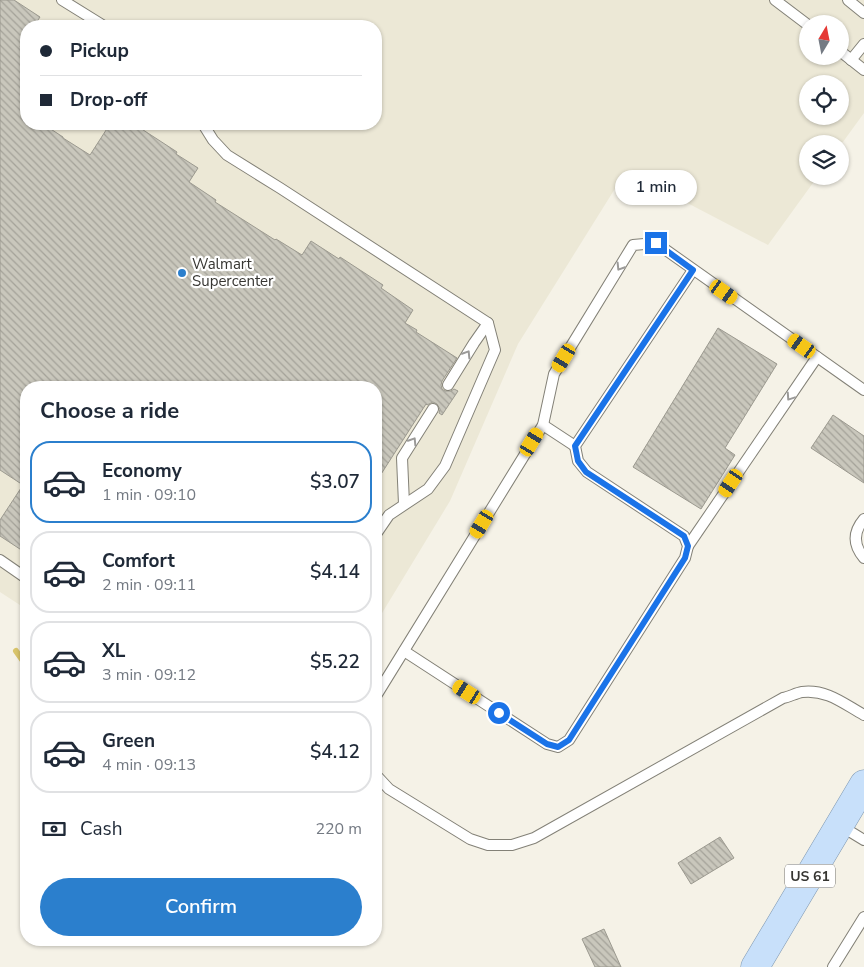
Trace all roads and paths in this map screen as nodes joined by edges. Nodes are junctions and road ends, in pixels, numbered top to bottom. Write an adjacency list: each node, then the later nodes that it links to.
1 (62, 0): 6 (lane)
2 (775, 0): 5 (lane)
3 (848, 0): 4 (lane)
4 (864, 13)
5 (799, 18)
6 (94, 20)
7 (864, 44): 8 (lane)
8 (851, 60): 9 (lane)
9 (864, 70)
10 (207, 130): 12 (lane)
11 (693, 270): 13 (lane); 17 (lane, one-way to 17); 18 (lane)
12 (488, 323): 14 (lane, one-way to 12); 19 (lane)
13 (817, 357): 15 (lane); 22 (lane, one-way to 22)
14 (448, 385)
15 (864, 390)
16 (433, 409): 19 (lane, one-way to 16)
17 (542, 425): 18 (lane); 26 (lane)
18 (575, 446): 22 (lane)
19 (404, 504): 21 (lane)
20 (864, 519): 23 (lane)
21 (382, 525)
22 (688, 546): 26 (lane)
23 (864, 558)
24 (0, 560): 25 (lane)
25 (20, 574)
26 (404, 651): 27 (lane)
27 (382, 686)
28 (864, 715): 29 (lane)
29 (382, 781)
30 (864, 784): 31 (main road, US 61)
31 (840, 826): 32 (lane); 34 (main road, US 61)
32 (864, 840)
33 (864, 917): 35 (lane)
34 (755, 967)
35 (833, 967)

